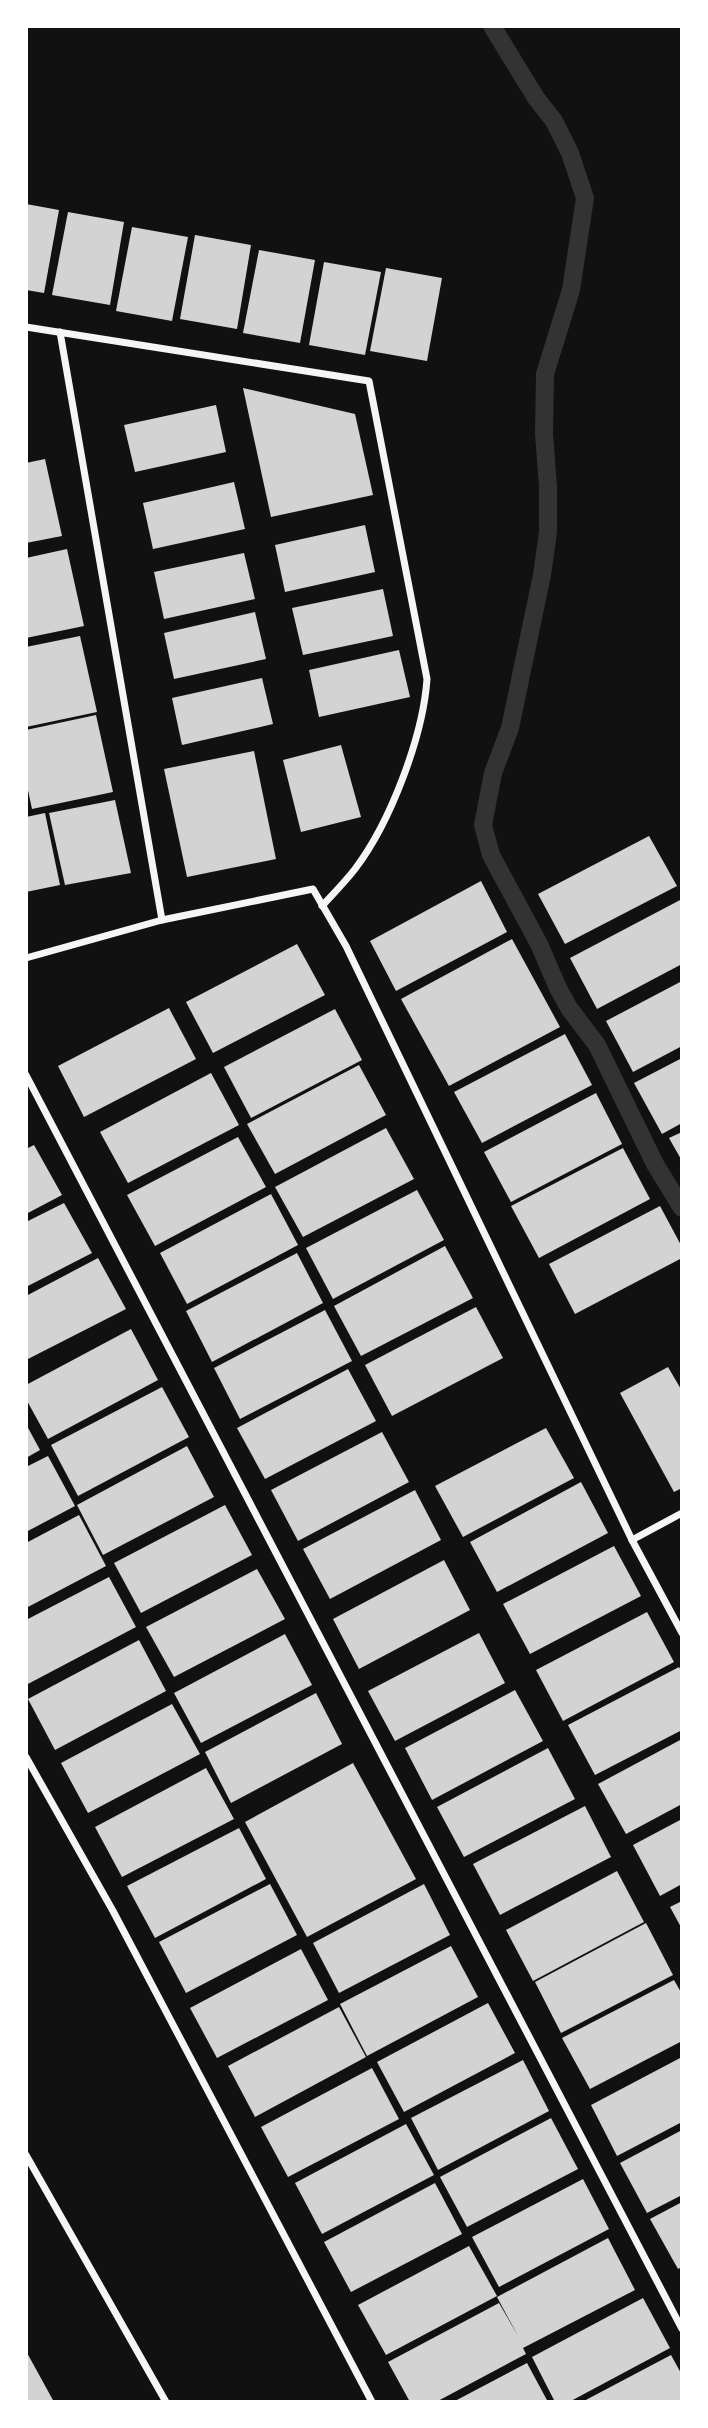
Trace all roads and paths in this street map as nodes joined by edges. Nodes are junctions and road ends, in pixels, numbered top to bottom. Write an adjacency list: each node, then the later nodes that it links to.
1 (26, 327): 2 (street)
2 (60, 332): 3 (street); 4 (street)
3 (323, 906): 4 (street); 8 (street)
4 (162, 920): 5 (street)
5 (26, 958)
6 (26, 1075): 12 (street)
7 (682, 1513): 8 (street)
8 (632, 1540): 9 (street)
9 (682, 1633)
10 (26, 1757): 14 (street)
11 (26, 2155): 13 (street)
12 (682, 2329)
13 (166, 2402)
14 (372, 2402)

